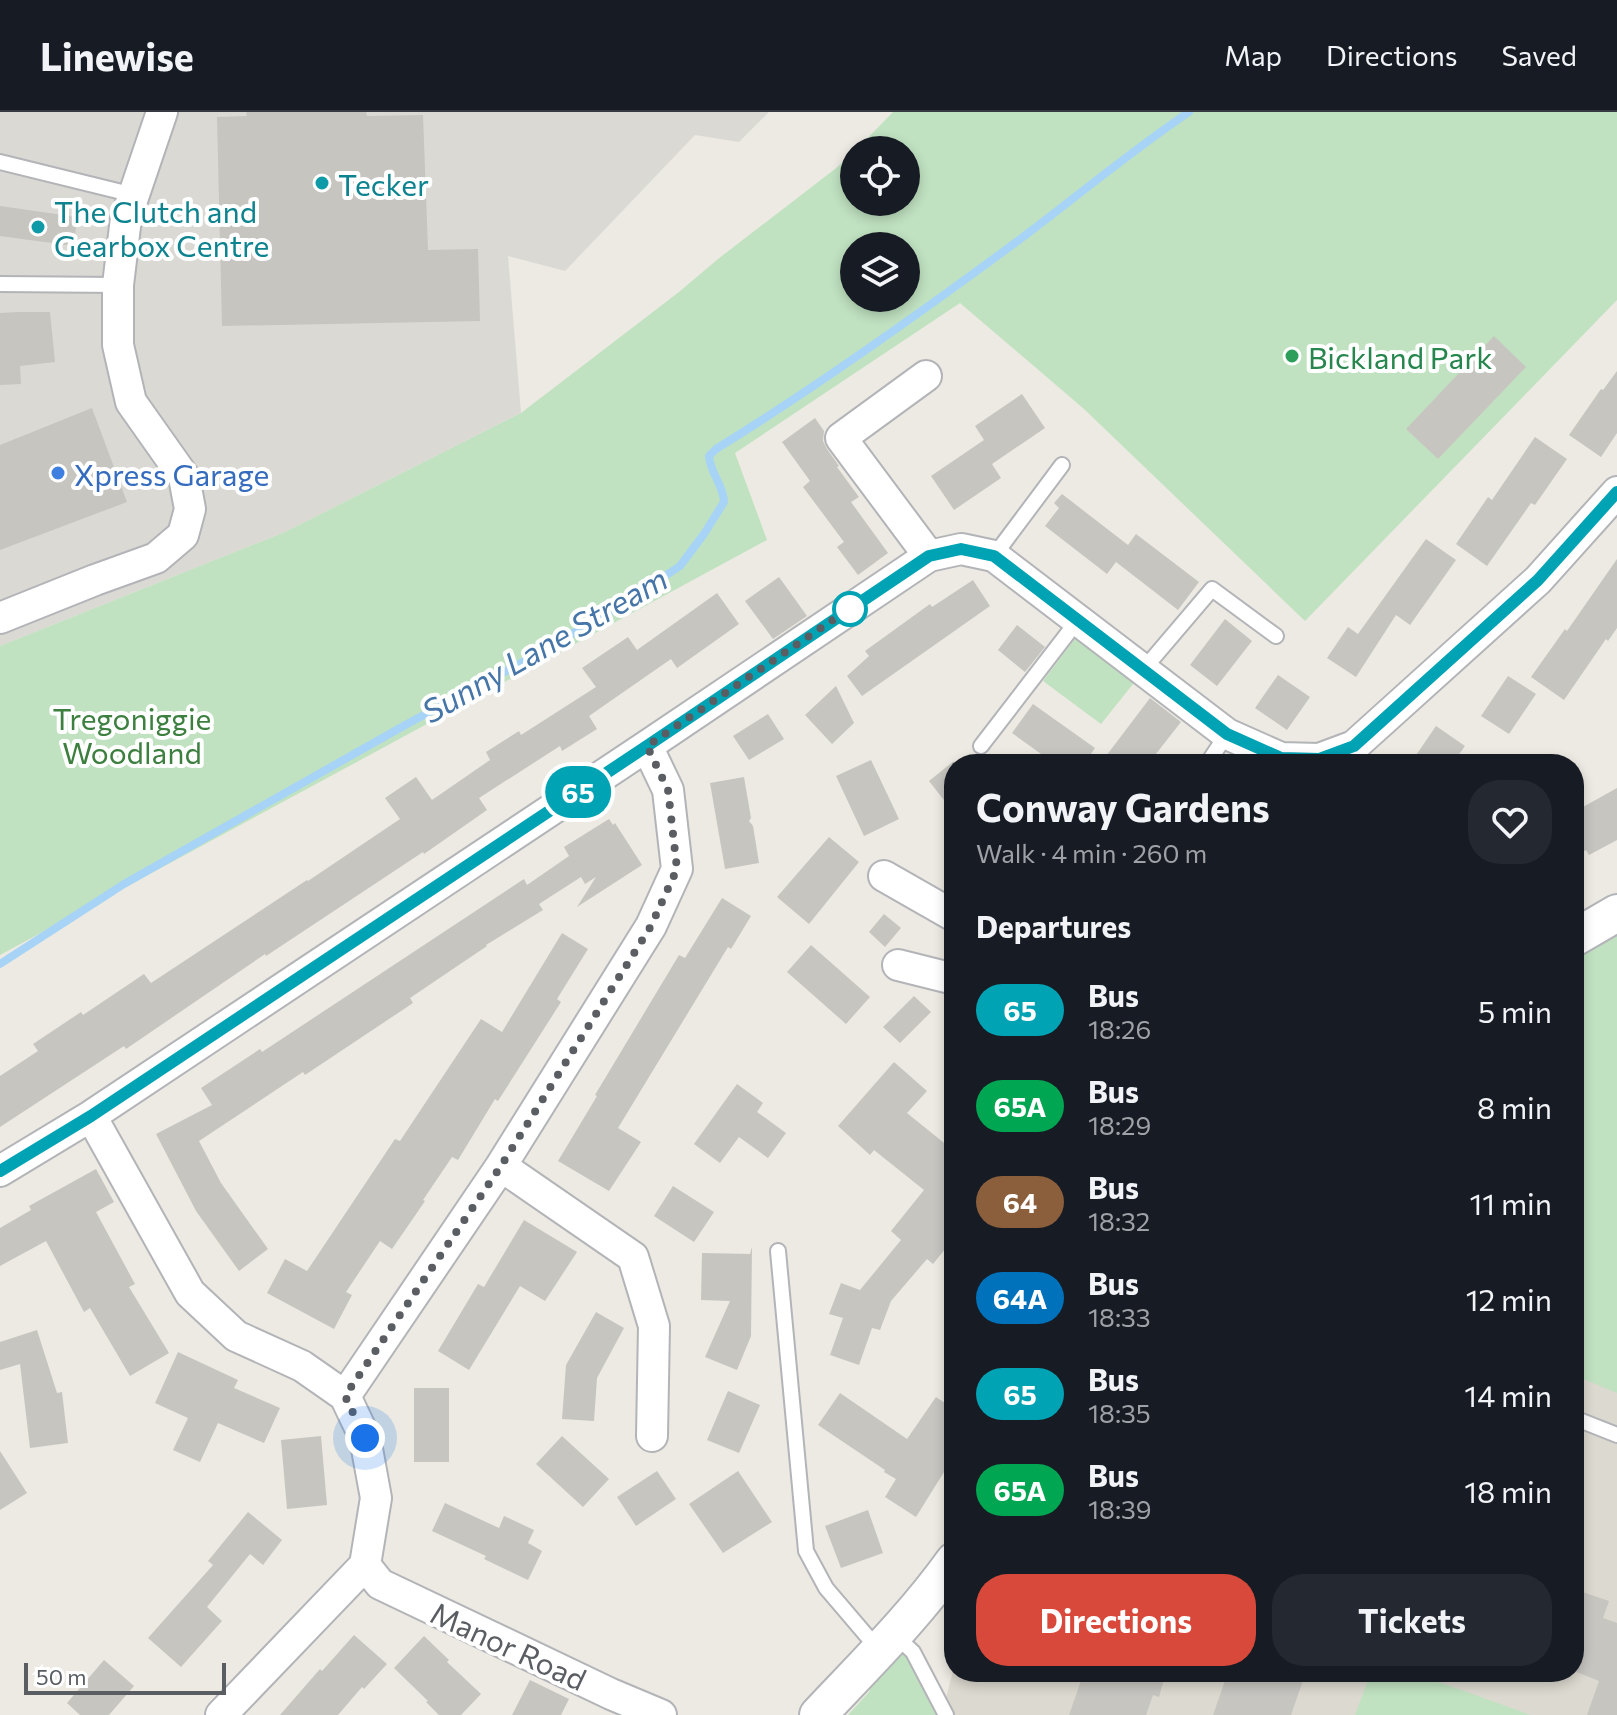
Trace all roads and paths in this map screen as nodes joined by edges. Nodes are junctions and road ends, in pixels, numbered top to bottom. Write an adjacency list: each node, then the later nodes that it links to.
1 (162, 112): 3 (street)
2 (0, 162): 3 (lane)
3 (134, 195): 5 (street)
4 (0, 284): 5 (lane)
5 (118, 285): 11 (street)
6 (926, 376): 9 (street)
7 (1062, 465): 10 (lane)
8 (1617, 492): 20 (street)
9 (929, 556): 10 (street); 16 (street)
10 (994, 556): 12 (street)
11 (0, 618)
12 (1078, 620): 14 (street); 17 (lane)
13 (1276, 636): 14 (lane)
14 (1143, 670): 15 (street)
15 (1227, 734): 18 (lane); 19 (street)
16 (647, 746): 27 (street); 28 (street)
17 (981, 746)
18 (1214, 754)
19 (1272, 754)
20 (1332, 754)
21 (884, 876): 22 (street)
22 (944, 910)
23 (1617, 913): 24 (street)
24 (1584, 932)
25 (898, 965): 26 (street)
26 (944, 976)
27 (91, 1116): 29 (street); 31 (street)
28 (501, 1166): 31 (street); 34 (street)
29 (0, 1171)
30 (778, 1251): 37 (lane)
31 (345, 1396): 35 (street)
32 (1584, 1422): 33 (lane)
33 (1617, 1435)
34 (652, 1436)
35 (365, 1565): 38 (street, Manor Road); 39 (street)
36 (944, 1575): 37 (street)
37 (886, 1642): 41 (street); 42 (lane)
38 (606, 1704): 40 (street, Manor Road)
39 (221, 1715)
40 (661, 1715)
41 (818, 1715)
42 (946, 1715)

